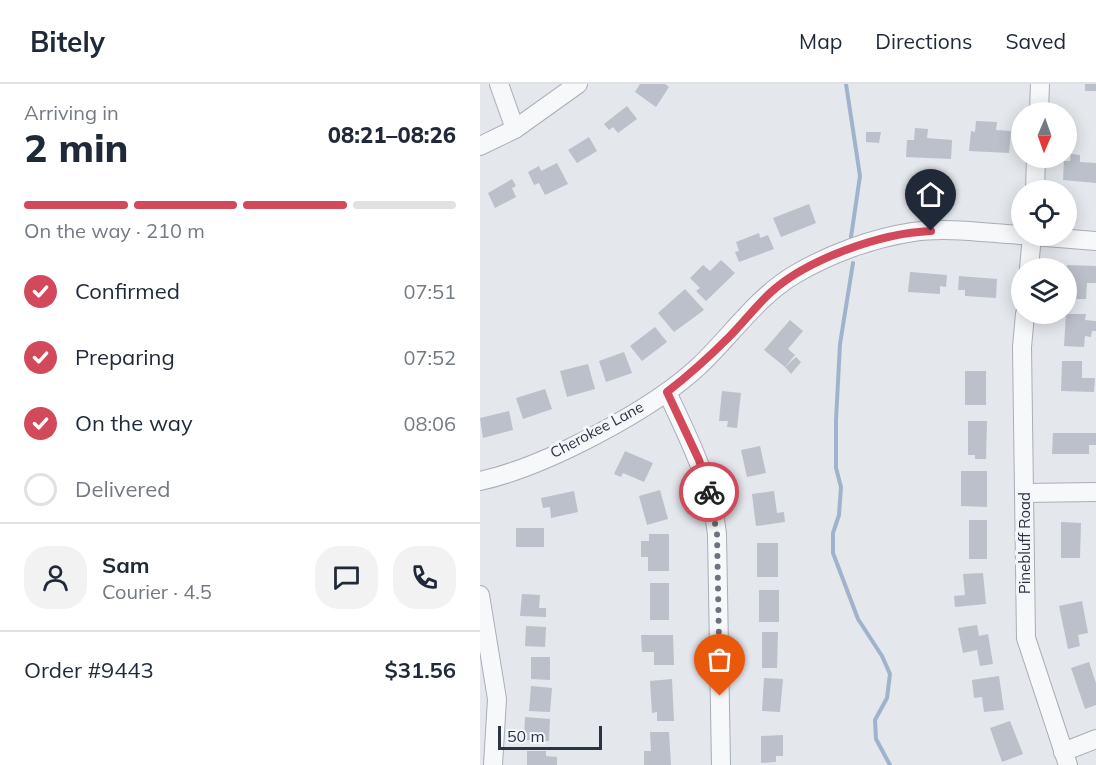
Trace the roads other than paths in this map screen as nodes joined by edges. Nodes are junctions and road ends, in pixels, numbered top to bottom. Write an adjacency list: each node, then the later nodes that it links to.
1 (499, 84): 5 (street)
2 (578, 84): 5 (street)
3 (1040, 84): 4 (street)
4 (1039, 102)
5 (515, 129): 6 (street)
6 (480, 146)
7 (1011, 234): 11 (street, Cherokee Lane)
8 (1077, 240): 9 (street)
9 (1096, 241)
10 (1024, 324): 14 (street, Pinebluff Road)
11 (667, 392): 12 (street, Cherokee Lane); 20 (street)
12 (480, 481)
13 (1096, 492): 14 (street)
14 (1025, 493): 18 (street, Pinebluff Road)
15 (480, 595): 16 (street)
16 (488, 699): 19 (street)
17 (1096, 739): 18 (street)
18 (1066, 759)
19 (493, 765)
20 (721, 765)

